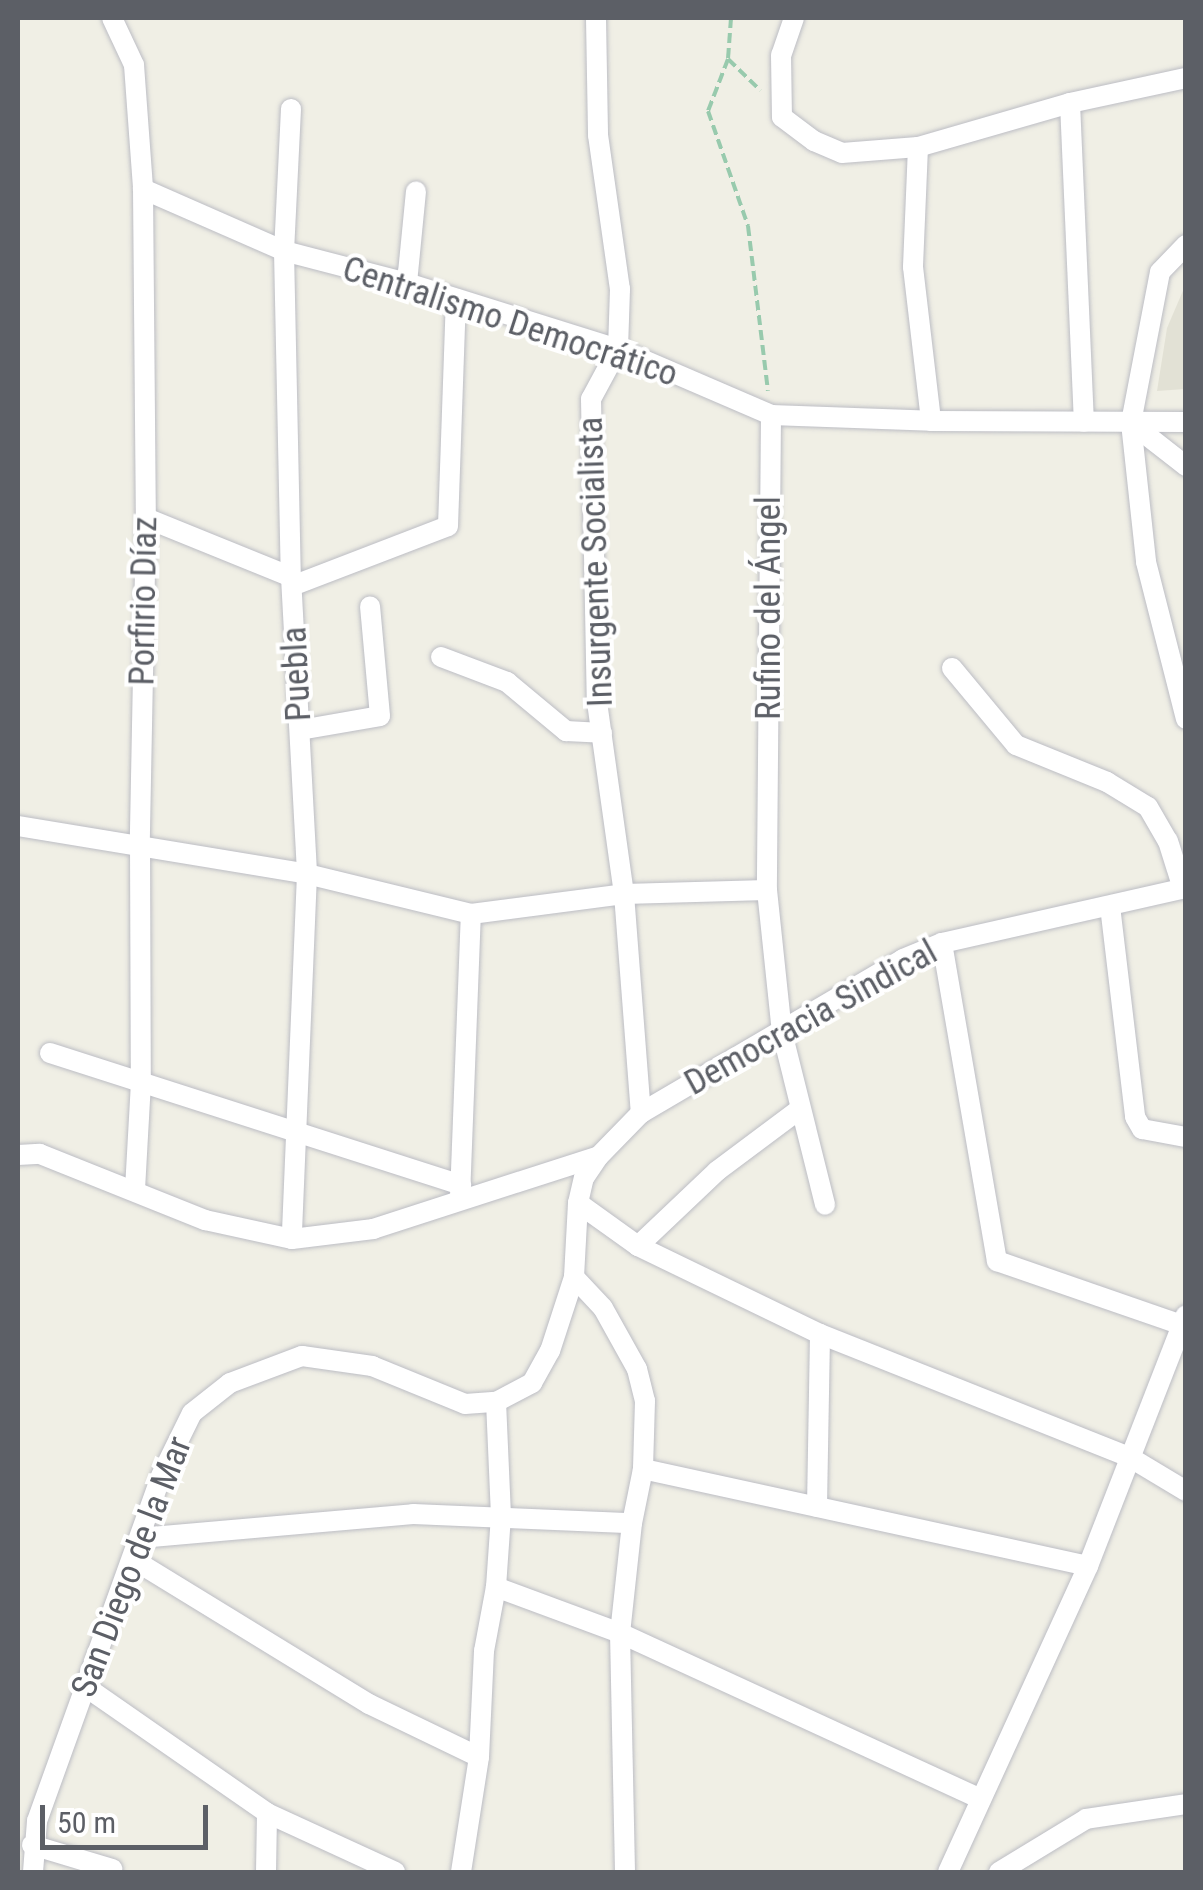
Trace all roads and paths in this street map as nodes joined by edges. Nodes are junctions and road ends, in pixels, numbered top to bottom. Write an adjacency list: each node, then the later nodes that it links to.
1 (112, 18): 11 (street, Porfirio Díaz)
2 (596, 18): 17 (street, Insurgente Socialista)
3 (731, 18): 5 (path)
4 (794, 18): 9 (street)
5 (728, 58): 9 (path); 18 (path)
6 (1186, 78): 7 (street)
7 (1070, 104): 10 (street); 20 (street)
8 (291, 109): 14 (street, Puebla)
9 (782, 117): 10 (street)
10 (918, 147): 19 (street)
11 (143, 189): 14 (street, Centralismo Democrático); 24 (street, Porfirio Díaz)
12 (416, 191): 15 (street)
13 (1186, 245): 22 (street)
14 (284, 251): 15 (street, Centralismo Democrático); 25 (street, Puebla)
15 (407, 284): 16 (street, Centralismo Democrático)
16 (456, 299): 17 (street, Centralismo Democrático); 25 (street)
17 (618, 349): 18 (street, Centralismo Democrático); 31 (street, Insurgente Socialista)
18 (771, 414): 19 (street, Centralismo Democrático); 36 (street, Rufino del Ángel)
19 (931, 422): 20 (street, Centralismo Democrático)
20 (1084, 422): 22 (street, Centralismo Democrático)
21 (1186, 422): 22 (street, Centralismo Democrático)
22 (1131, 423): 23 (street); 29 (street)
23 (1186, 466)
24 (146, 518): 25 (street); 33 (street, Porfirio Díaz)
25 (291, 581): 30 (street, Puebla)
26 (370, 606): 30 (street)
27 (441, 657): 31 (street)
28 (952, 668): 35 (street)
29 (1186, 719)
30 (300, 730): 34 (street, Puebla)
31 (602, 733): 37 (street, Insurgente Socialista)
32 (18, 826): 33 (street)
33 (140, 844): 34 (street); 43 (street, Porfirio Díaz)
34 (308, 874): 39 (street); 46 (street, Puebla)
35 (1184, 888): 38 (street, Democracia Sindical)
36 (768, 890): 37 (street); 41 (street, Rufino del Ángel)
37 (624, 894): 39 (street); 45 (street, Insurgente Socialista)
38 (1110, 906): 40 (street, Democracia Sindical); 47 (street)
39 (471, 914): 53 (street)
40 (942, 943): 41 (street, Democracia Sindical); 59 (street)
41 (782, 1032): 44 (street, Rufino del Ángel); 45 (street, Democracia Sindical)
42 (50, 1053): 43 (street)
43 (142, 1082): 46 (street); 52 (street, Porfirio Díaz)
44 (800, 1109): 55 (street, Rufino del Ángel); 57 (street)
45 (641, 1113): 51 (street, Democracia Sindical)
46 (298, 1133): 53 (street); 56 (street, Puebla)
47 (1186, 1137)
48 (18, 1140): 49 (street)
49 (40, 1154): 50 (street); 52 (street, Democracia Sindical)
50 (18, 1155)
51 (599, 1156): 53 (street, Democracia Sindical); 54 (street)
52 (135, 1190): 56 (street, Democracia Sindical)
53 (460, 1192): 56 (street, Democracia Sindical)
54 (578, 1203): 57 (street); 58 (street)
55 (825, 1205)
56 (292, 1238)
57 (638, 1246): 60 (street)
58 (574, 1277): 61 (street); 63 (street)
59 (1184, 1320): 62 (street)
60 (820, 1334): 62 (street); 65 (street)
61 (496, 1402): 66 (street); 68 (street, San Diego de la Mar)
62 (1132, 1458): 64 (street); 70 (street)
63 (644, 1469): 65 (street); 67 (street)
64 (1186, 1491)
65 (817, 1507): 70 (street)
66 (501, 1516): 67 (street); 68 (street); 71 (street)
67 (632, 1524): 72 (street)
68 (140, 1538): 69 (street, San Diego de la Mar)
69 (134, 1560): 73 (street, San Diego de la Mar); 74 (street)
70 (1088, 1566): 75 (street)
71 (496, 1587): 72 (street); 74 (street)
72 (620, 1632): 75 (street); 84 (street)
73 (86, 1687): 77 (street); 78 (street, San Diego de la Mar)
74 (479, 1757): 83 (street)
75 (981, 1799): 85 (street)
76 (1186, 1804): 86 (street)
77 (267, 1813): 81 (street); 82 (street)
78 (32, 1845): 79 (street); 80 (street, San Diego de la Mar)
79 (112, 1869)
80 (34, 1872)
81 (266, 1872)
82 (395, 1872)
83 (461, 1872)
84 (624, 1872)
85 (948, 1872)
86 (999, 1872)

